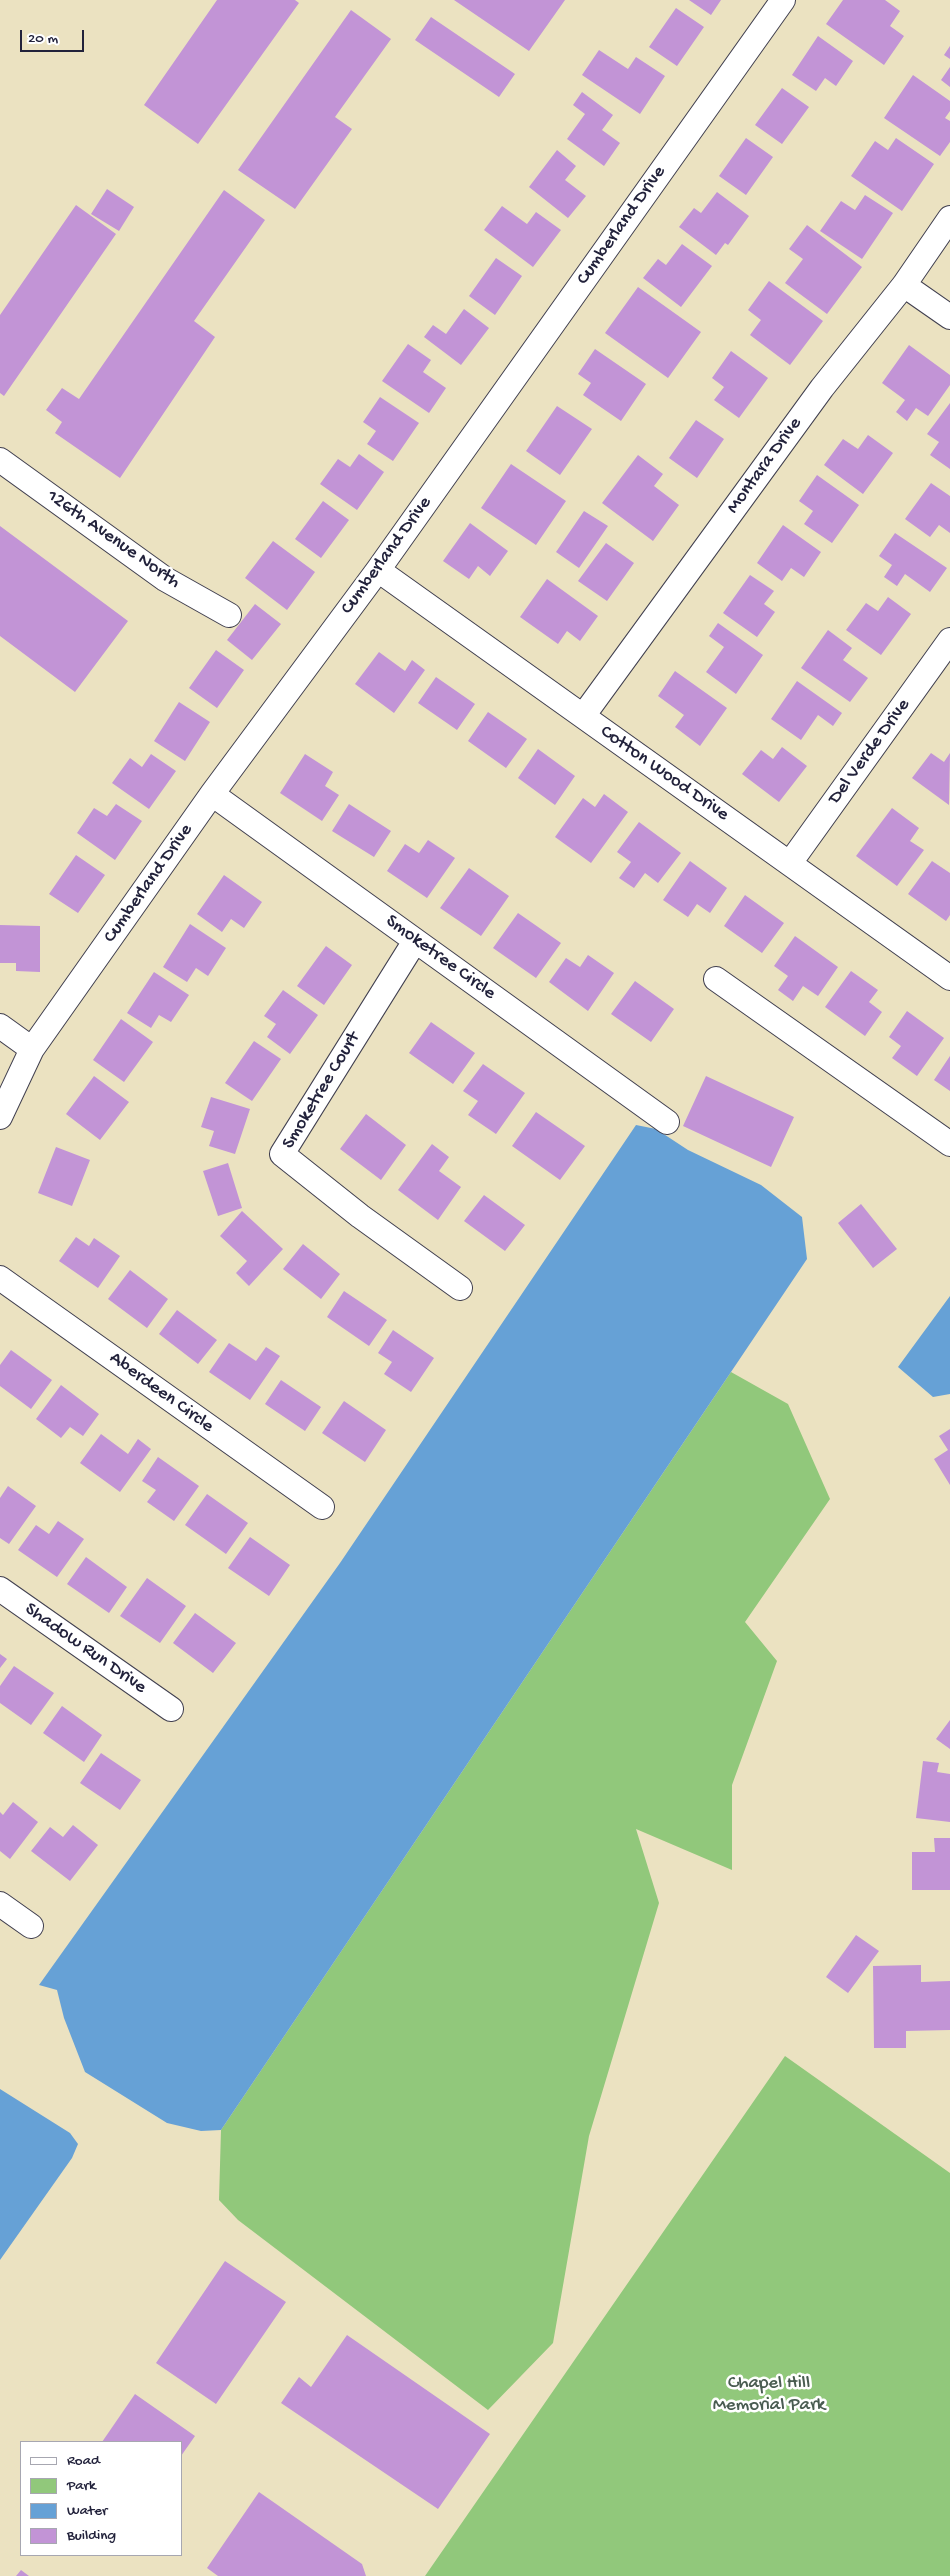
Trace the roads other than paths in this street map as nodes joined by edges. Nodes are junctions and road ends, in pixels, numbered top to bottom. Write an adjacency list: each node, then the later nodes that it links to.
1 (783, 0): 6 (street, Cumberland Drive)
2 (950, 218): 3 (street, Montara Drive)
3 (904, 285): 4 (street); 9 (street, Montara Drive)
4 (950, 317)
5 (0, 460): 7 (street, 126th Avenue North)
6 (378, 570): 9 (street, Cotton Wood Drive); 10 (street, Cumberland Drive)
7 (229, 615)
8 (946, 652): 11 (street, Del Verde Drive)
9 (583, 716): 11 (street, Cotton Wood Drive)
10 (212, 794): 12 (street, Smoketree Circle); 16 (street, Cumberland Drive)
11 (790, 863): 13 (street, Cotton Wood Drive)
12 (415, 941): 18 (street, Smoketree Circle); 21 (street, Smoketree Court)
13 (950, 978)
14 (716, 979): 19 (street)
15 (0, 1026): 16 (street)
16 (32, 1049): 17 (street, Cumberland Drive)
17 (0, 1117)
18 (667, 1122)
19 (950, 1144)
20 (0, 1278): 22 (street, Aberdeen Circle)
21 (460, 1288)
22 (322, 1507)
23 (0, 1589): 24 (street, Shadow Run Drive)
24 (171, 1709)
25 (0, 1904): 26 (street)
26 (31, 1926)

